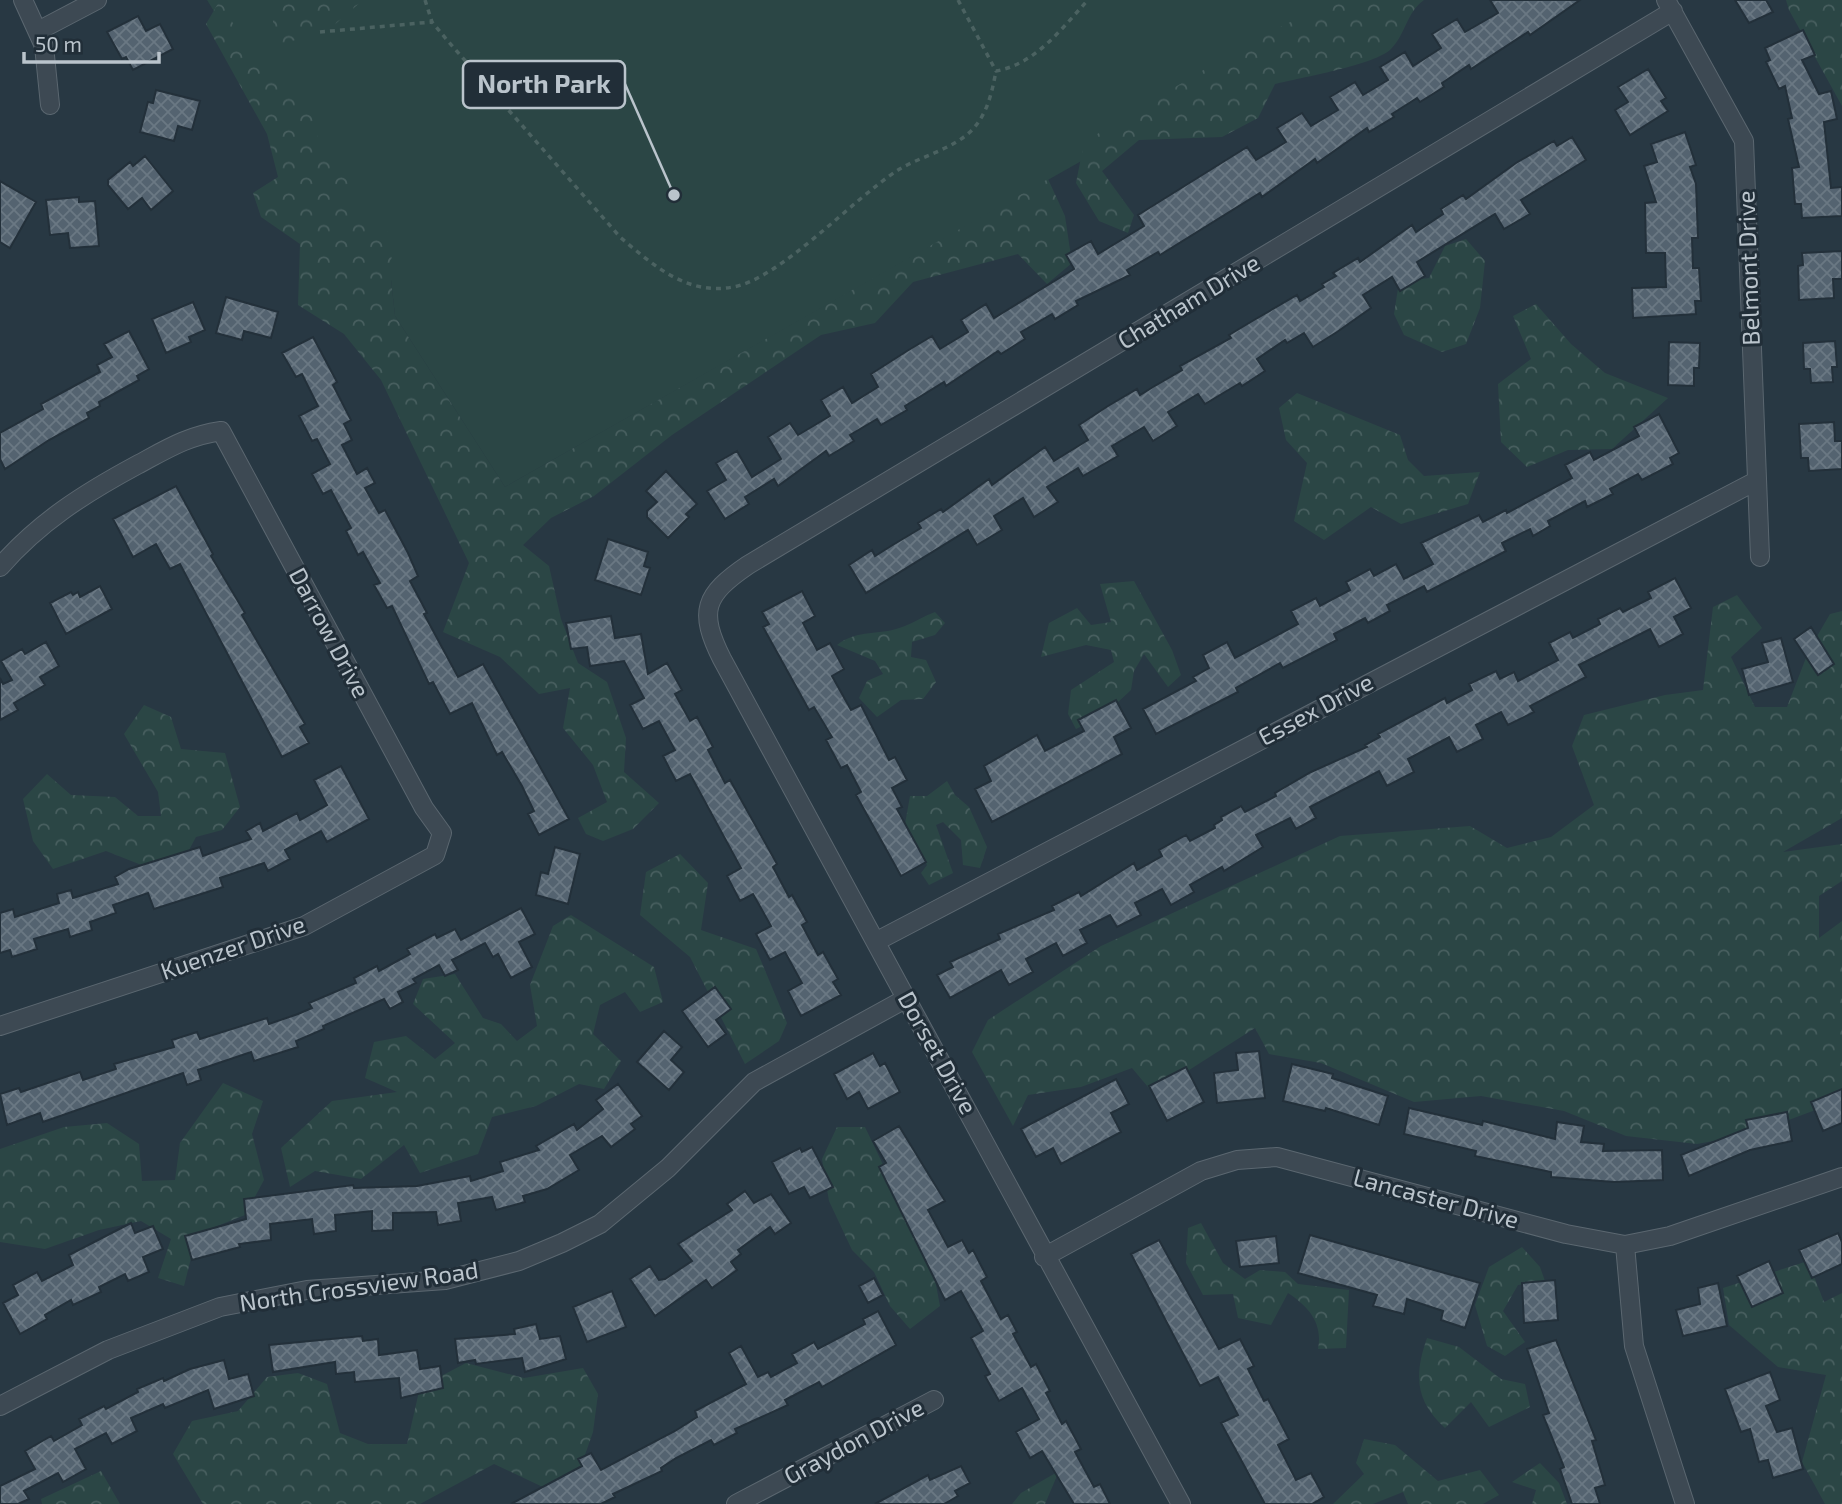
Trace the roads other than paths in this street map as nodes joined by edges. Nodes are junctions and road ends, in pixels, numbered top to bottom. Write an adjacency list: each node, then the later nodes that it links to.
1 (23, 0): 4 (street)
2 (97, 0): 4 (street)
3 (1670, 6): 6 (street, Belmont Drive); 9 (street, Chatham Drive)
4 (38, 31): 5 (street)
5 (50, 105)
6 (1756, 481): 7 (street, Belmont Drive); 11 (street, Essex Drive)
7 (1760, 557)
8 (0, 567): 10 (street, Darrow Drive)
9 (710, 599): 11 (street, Dorset Drive)
10 (442, 833): 13 (street, Kuenzer Drive)
11 (877, 941): 12 (street, Dorset Drive)
12 (907, 998): 16 (street, Dorset Drive); 18 (street, North Crossview Road)
13 (0, 1026)
14 (1842, 1177): 15 (street, Lancaster Drive)
15 (1625, 1245): 16 (street, Lancaster Drive); 21 (street)
16 (1044, 1257): 20 (street, Dorset Drive)
17 (934, 1400): 19 (street, Graydon Drive)
18 (0, 1406)
19 (736, 1504)
20 (1181, 1504)
21 (1685, 1504)

